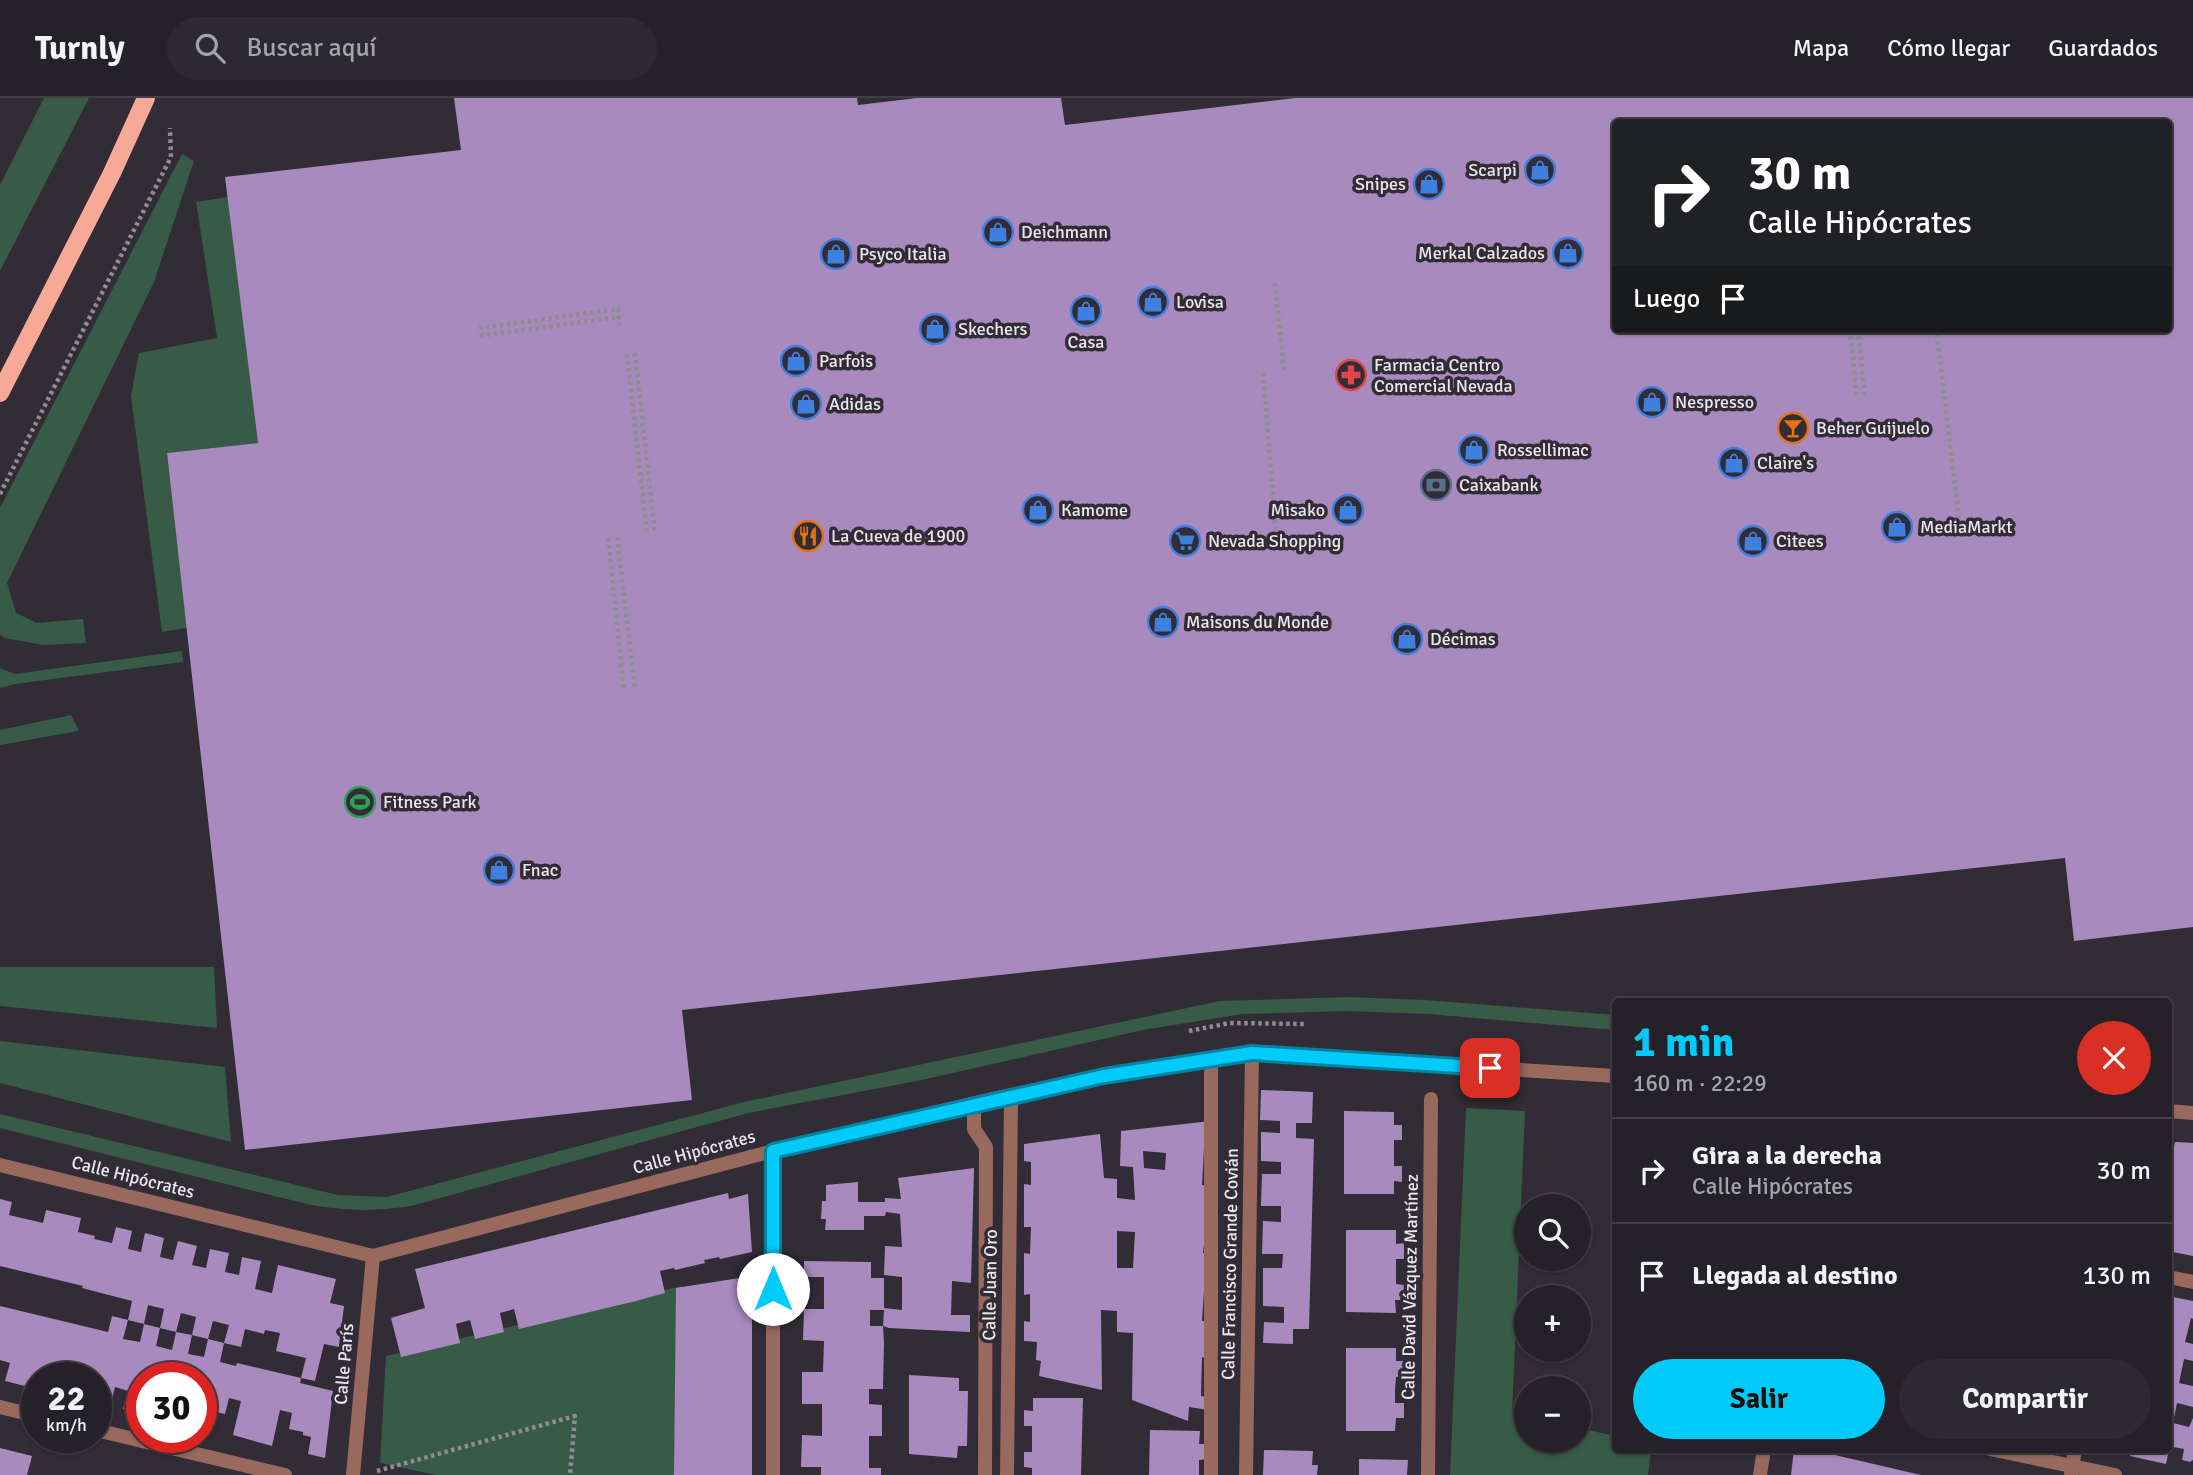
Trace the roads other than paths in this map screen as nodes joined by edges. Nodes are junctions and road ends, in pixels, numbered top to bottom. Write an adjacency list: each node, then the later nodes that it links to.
1 (146, 98): 2 (main road)
2 (0, 393)
3 (1252, 1053): 4 (street, Calle Hipócrates); 5 (street, Calle Hipócrates); 29 (street, Calle Francisco Grande Covián)
4 (1211, 1058): 6 (street, Calle Hipócrates); 28 (street, Calle Francisco Grande Covián)
5 (1612, 1076)
6 (1011, 1095): 8 (street, Calle Hipócrates); 27 (street, Calle Juan Oro)
7 (1431, 1099): 30 (street, Calle David Vázquez Martínez)
8 (974, 1104): 11 (street, Calle Hipócrates); 26 (street, Calle Juan Oro)
9 (2172, 1111): 10 (street)
10 (2193, 1113)
11 (773, 1151): 13 (street, Calle Hipócrates); 25 (street)
12 (0, 1165): 13 (street, Calle Hipócrates)
13 (373, 1255): 24 (street, Calle París)
14 (2172, 1278): 15 (street)
15 (2193, 1282)
16 (0, 1407): 17 (street)
17 (21, 1412)
18 (112, 1434): 23 (street)
19 (1763, 1453): 31 (street)
20 (2005, 1453): 22 (street)
21 (2074, 1453): 22 (street)
22 (2071, 1471): 32 (street)
23 (285, 1475)
24 (353, 1475)
25 (773, 1475)
26 (985, 1475)
27 (1007, 1475)
28 (1211, 1475)
29 (1246, 1475)
30 (1428, 1475)
31 (1760, 1475)
32 (2115, 1475)

